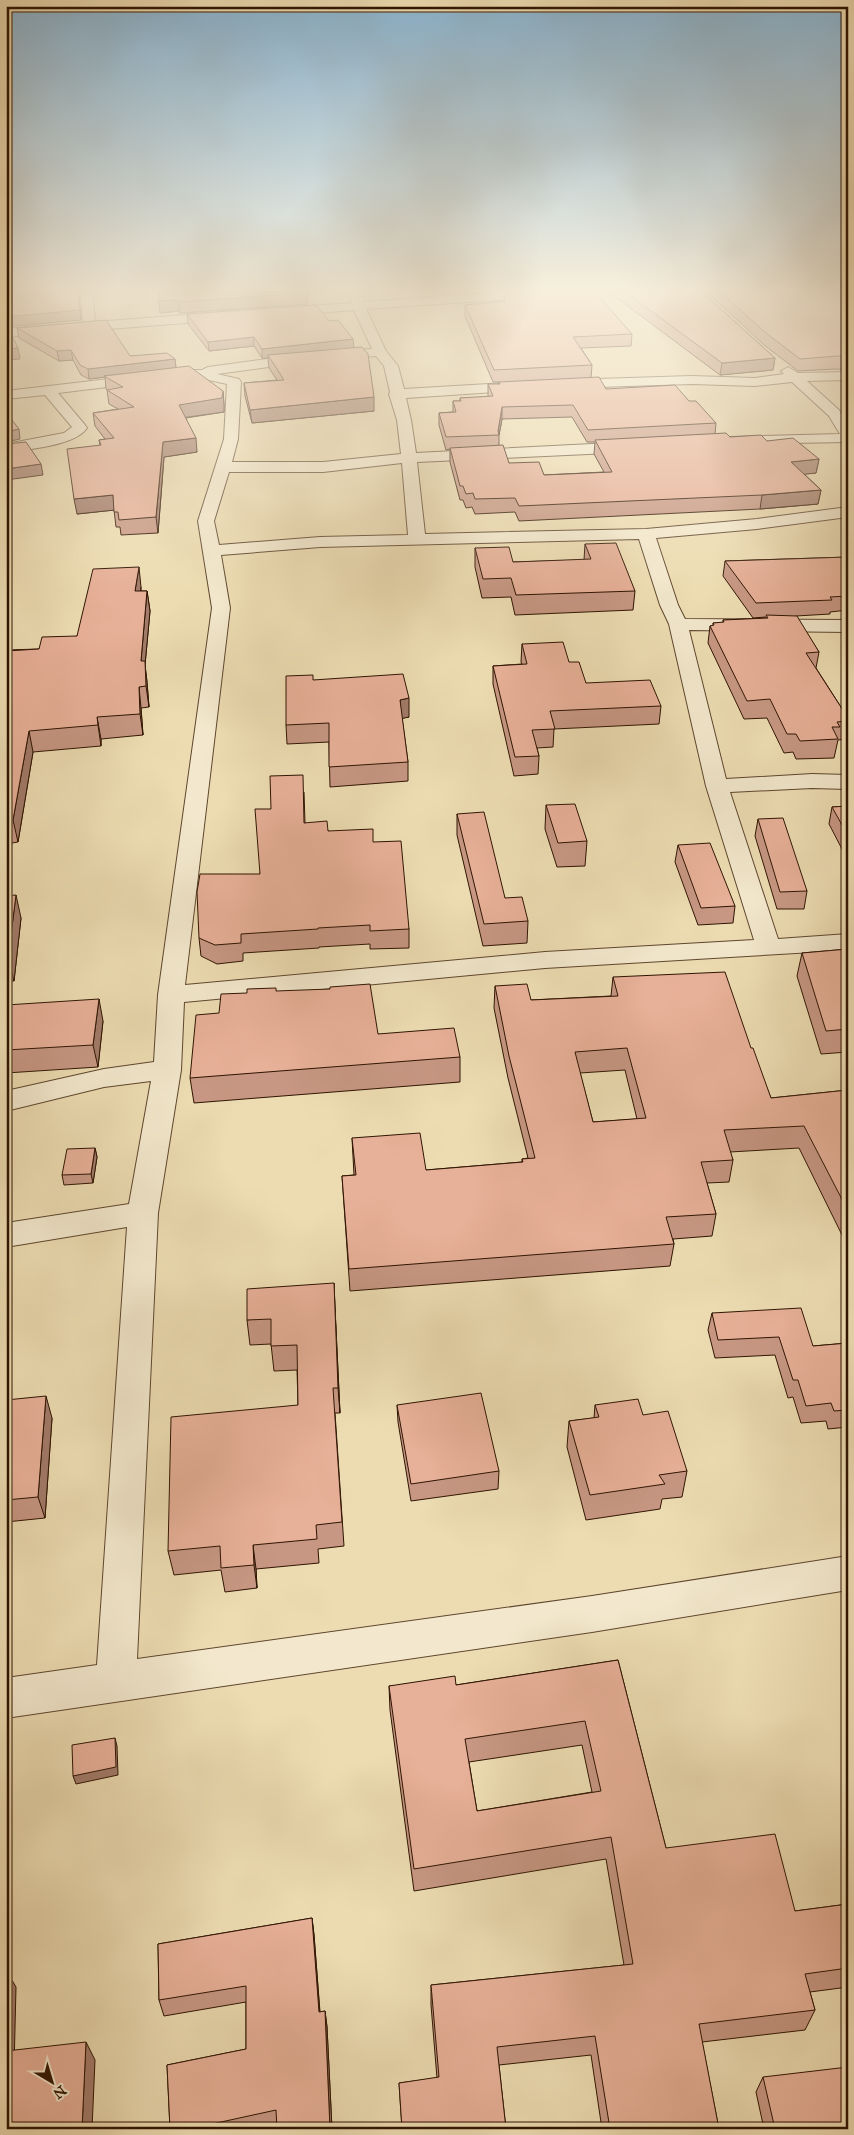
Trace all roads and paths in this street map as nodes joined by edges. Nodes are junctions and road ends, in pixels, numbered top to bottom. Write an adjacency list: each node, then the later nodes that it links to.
1 (34, 392): 7 (street)
2 (49, 392): 12 (street)
3 (233, 392): 14 (street)
4 (435, 392): 6 (street)
5 (811, 392): 8 (street)
6 (396, 394): 13 (street)
7 (6, 395)
8 (848, 434)
9 (848, 438): 10 (street)
10 (713, 442)
11 (646, 446): 13 (street)
12 (6, 449)
13 (408, 458): 14 (street); 17 (street)
14 (222, 467): 18 (street)
15 (848, 512): 16 (street)
16 (646, 534): 17 (street); 19 (street)
17 (417, 538): 18 (street)
18 (211, 551): 25 (street)
19 (678, 624): 20 (street); 22 (street)
20 (848, 626)
21 (848, 782): 22 (street)
22 (717, 786): 24 (street)
23 (848, 942): 24 (street)
24 (768, 946): 25 (street)
25 (171, 995): 26 (street)
26 (166, 1070): 27 (street); 28 (street)
27 (6, 1101)
28 (143, 1213): 29 (street); 31 (street)
29 (6, 1235)
30 (848, 1573): 31 (street)
31 (116, 1681): 32 (street)
32 (6, 1698)

